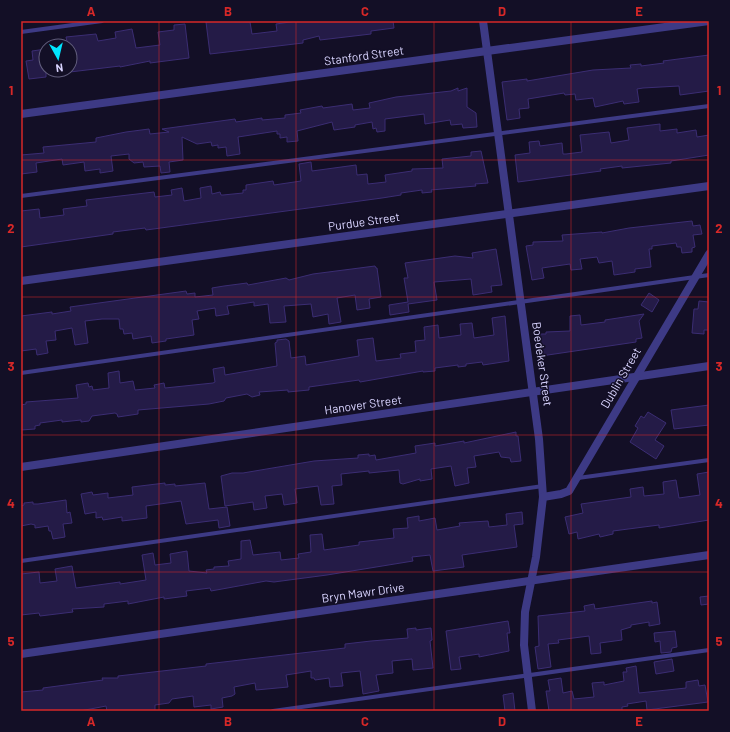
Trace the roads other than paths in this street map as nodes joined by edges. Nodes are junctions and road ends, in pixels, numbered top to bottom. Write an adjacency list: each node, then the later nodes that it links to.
1 (102, 21): 4 (lane)
2 (483, 21): 5 (street, Boedeker Street)
3 (709, 21): 5 (street, Stanford Street)
4 (21, 32)
5 (487, 52): 7 (street, Stanford Street); 8 (street, Boedeker Street)
6 (709, 106): 8 (lane)
7 (21, 114)
8 (498, 134): 10 (lane); 11 (street, Boedeker Street)
9 (709, 186): 11 (street, Purdue Street)
10 (21, 196)
11 (510, 214): 15 (street, Purdue Street); 16 (street, Boedeker Street)
12 (709, 254): 14 (street, Dublin Street)
13 (709, 275): 14 (lane)
14 (696, 277): 16 (lane); 19 (street, Dublin Street)
15 (21, 280)
16 (521, 301): 18 (lane); 20 (street, Boedeker Street)
17 (709, 366): 19 (street, Hanover Street)
18 (21, 373)
19 (636, 376): 20 (street, Hanover Street); 23 (street, Dublin Street)
20 (534, 392): 22 (street, Hanover Street); 24 (street, Boedeker Street)
21 (709, 460): 23 (lane)
22 (21, 467)
23 (577, 478): 25 (street, Dublin Street)
24 (543, 486): 25 (street, Boedeker Street); 27 (lane)
25 (543, 497): 28 (street, Boedeker Street)
26 (709, 555): 28 (street, Bryn Mawr Drive)
27 (21, 561)
28 (530, 581): 30 (street, Bryn Mawr Drive); 31 (street, Boedeker Street)
29 (709, 650): 31 (lane)
30 (21, 654)
31 (527, 674): 32 (lane); 33 (street, Boedeker Street)
32 (273, 711)
33 (532, 711)

